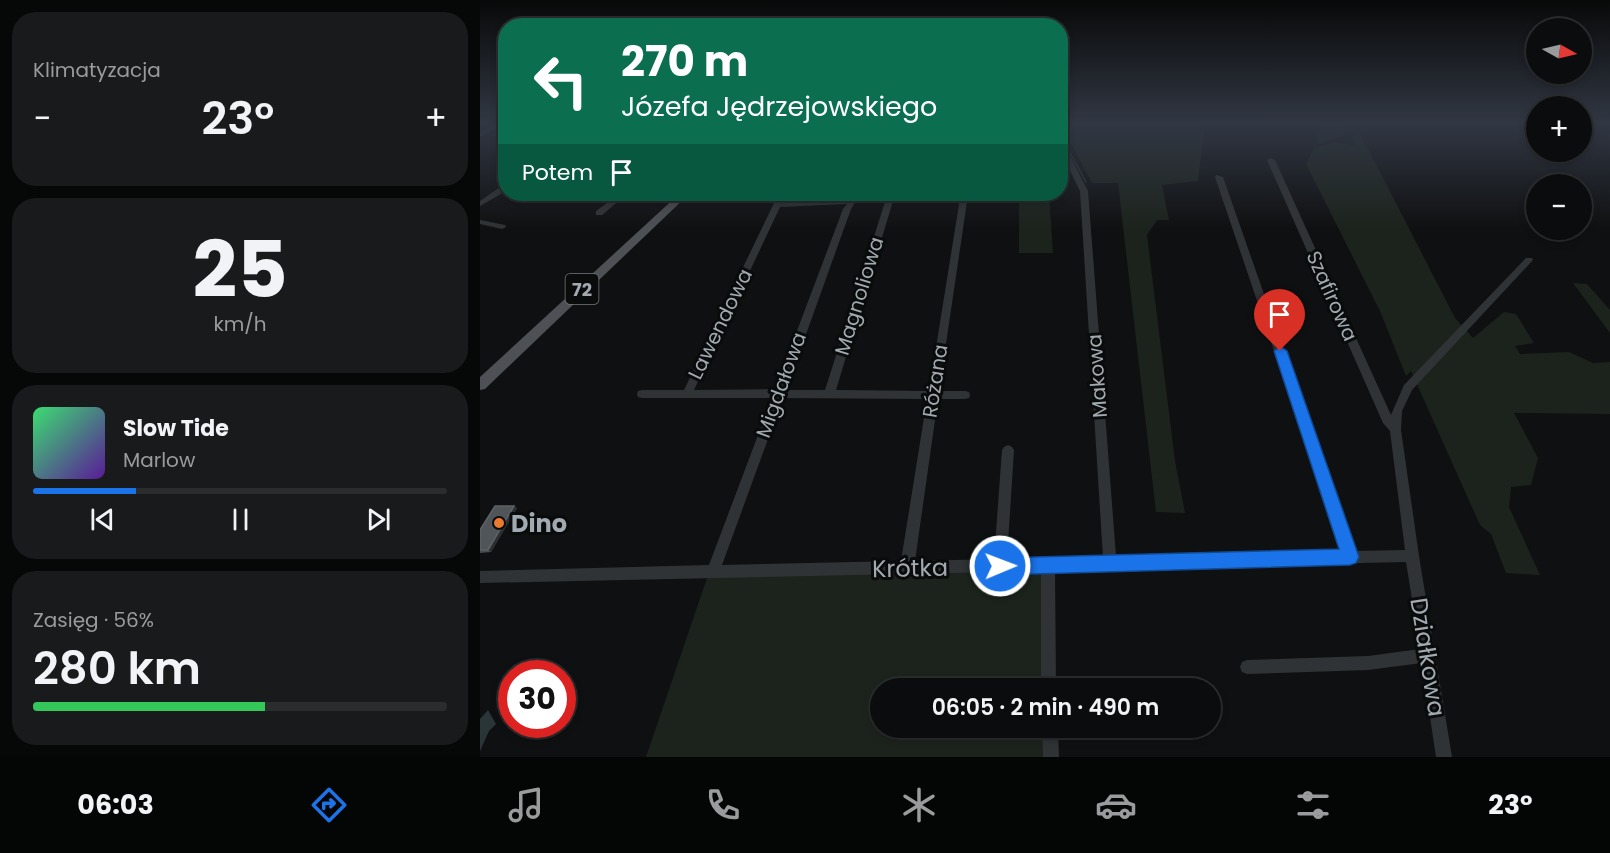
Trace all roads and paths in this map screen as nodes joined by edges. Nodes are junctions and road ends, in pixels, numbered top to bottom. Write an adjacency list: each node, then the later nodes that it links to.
1 (1271, 160): 23 (street, Szafirowa)
2 (1068, 162): 27 (street, Makowa)
3 (1220, 177): 26 (street)
4 (498, 193): 11 (street)
5 (612, 201): 12 (street)
6 (677, 201): 16 (main road, 72)
7 (823, 201): 18 (street, Lawendowa)
8 (852, 201): 19 (street, Migdałowa)
9 (889, 201): 20 (street, Magnoliowa)
10 (963, 201): 21 (street, Różana)
11 (480, 204)
12 (599, 213)
13 (480, 222): 14 (street)
14 (502, 227)
15 (1529, 260): 23 (street)
16 (480, 385)
17 (642, 394): 18 (street)
18 (687, 394): 19 (street, Lawendowa)
19 (777, 394): 20 (street, Lawendowa); 31 (street, Migdałowa)
20 (829, 394): 21 (street, Lawendowa)
21 (933, 395): 22 (street, Lawendowa); 30 (street, Różana)
22 (965, 395)
23 (1395, 430): 25 (street, Działkowa)
24 (1008, 450): 29 (street)
25 (1412, 556): 26 (street, Krótka); 33 (street, Działkowa)
26 (1350, 557): 27 (street, Krótka)
27 (1110, 564): 28 (street, Krótka)
28 (1048, 565): 29 (street, Krótka); 35 (street)
29 (1000, 566): 30 (street, Krótka)
30 (907, 568): 31 (street, Krótka)
31 (714, 570): 32 (street, Krótka)
32 (480, 577)
33 (1427, 655): 34 (street); 38 (street, Działkowa)
34 (1246, 667)
35 (1049, 678)
36 (1050, 738): 37 (street)
37 (1051, 757)
38 (1444, 757)

